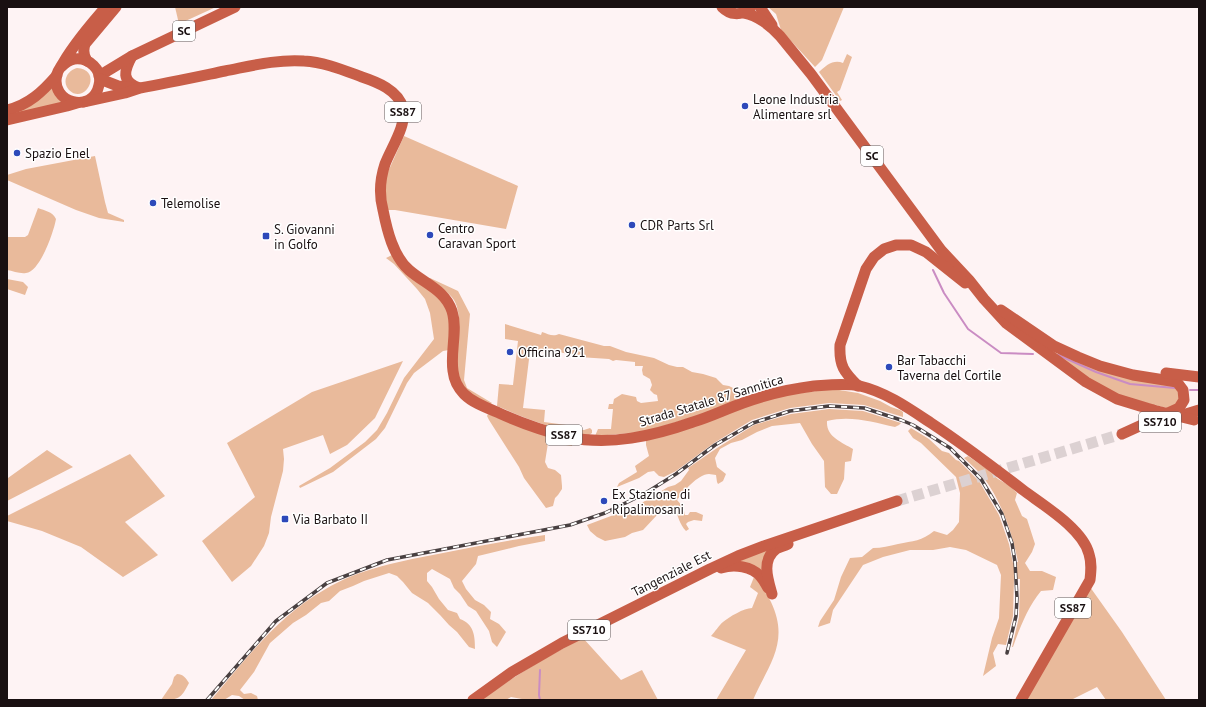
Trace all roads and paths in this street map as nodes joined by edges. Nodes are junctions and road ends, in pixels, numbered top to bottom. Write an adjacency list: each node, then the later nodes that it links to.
1 (106, 7): 10 (main road)
2 (116, 7): 9 (main road)
3 (235, 7): 8 (main road, SC)
4 (722, 7): 6 (main road)
5 (760, 7): 7 (main road, SC)
6 (748, 10): 7 (main road, SC)
7 (775, 30): 16 (main road, SC)
8 (132, 56): 9 (main road, SC); 11 (main road, SC); 12 (main road)
9 (90, 62): 10 (main road); 11 (main road)
10 (59, 71): 13 (main road); 14 (main road)
11 (100, 77): 12 (main road, Strada Statale 87 Sannitica / SS87); 13 (main road)
12 (140, 88): 13 (main road, Strada Statale 87 Sannitica / SS87); 19 (main road, Strada Statale 87 Sannitica / SS87)
13 (81, 102): 15 (main road, SS87)
14 (7, 110)
15 (7, 120)
16 (969, 280): 17 (main road); 18 (main road)
17 (984, 299): 19 (main road); 20 (main road, bridge); 20 (main road, SS710)
18 (1199, 378)
19 (858, 386): 25 (main road, Strada Statale 87 Sannitica / SS87)
20 (1197, 417)
21 (897, 501): 22 (main road, Tangenziale Est / SS710)
22 (808, 532): 23 (main road, Tangenziale Est / SS710); 23 (main road)
23 (710, 569): 24 (main road, Tangenziale Est / SS710)
24 (473, 700)
25 (1021, 700)

